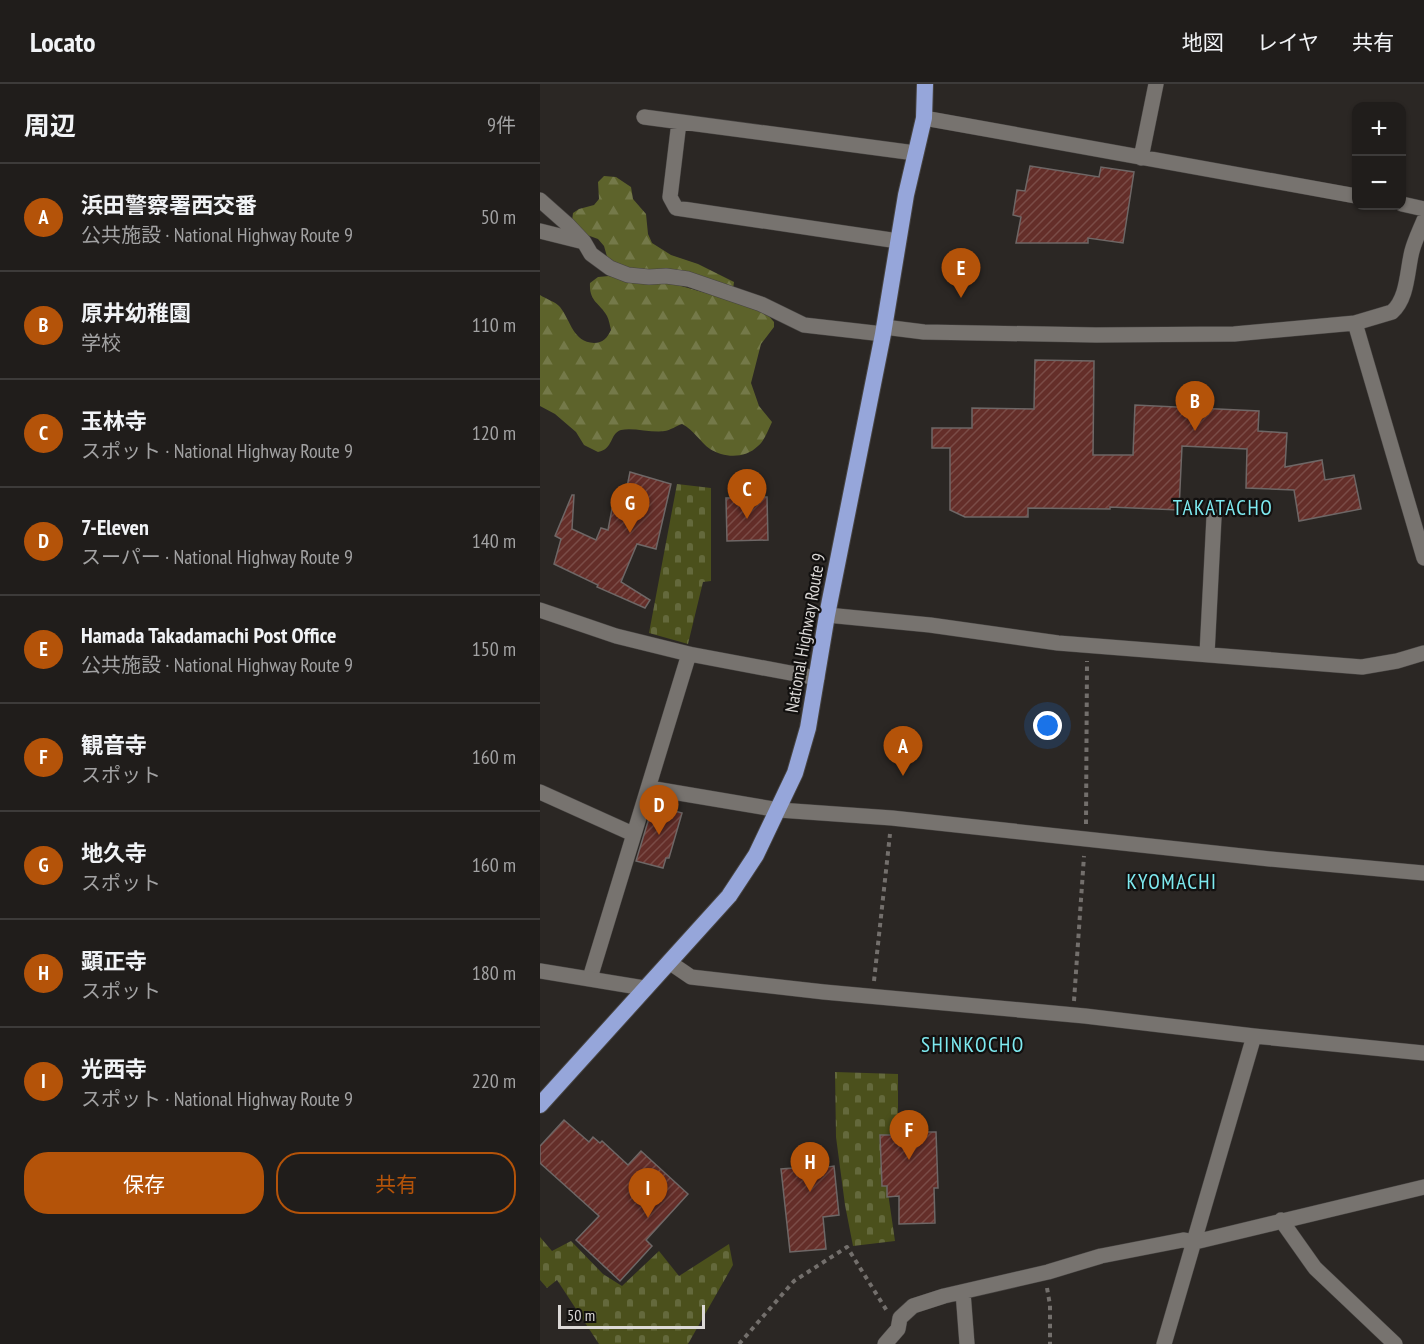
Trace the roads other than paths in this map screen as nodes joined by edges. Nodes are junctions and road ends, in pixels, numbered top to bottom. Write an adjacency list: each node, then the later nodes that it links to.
1 (925, 84): 4 (highway, National Highway Route 9)
2 (1156, 84): 7 (street)
3 (644, 117): 5 (street)
4 (924, 118): 6 (highway, National Highway Route 9); 7 (street)
5 (679, 122): 6 (street); 14 (street)
6 (915, 153): 14 (highway, National Highway Route 9)
7 (1141, 158): 8 (street)
8 (1352, 195)
9 (540, 200): 15 (street)
10 (1406, 205): 11 (street)
11 (1424, 209)
12 (1424, 220): 16 (street)
13 (540, 231): 15 (street)
14 (898, 241): 17 (highway, National Highway Route 9)
15 (584, 242): 17 (street)
16 (1355, 323): 17 (street); 19 (street)
17 (883, 330): 21 (highway, National Highway Route 9)
18 (1214, 517): 24 (street)
19 (1424, 558)
20 (540, 610): 23 (street)
21 (827, 615): 24 (street); 25 (highway, National Highway Route 9)
22 (1424, 653): 24 (street)
23 (688, 654): 25 (street); 26 (street)
24 (1207, 654)
25 (817, 678): 28 (highway, National Highway Route 9)
26 (649, 788): 28 (street); 29 (street)
27 (540, 792): 29 (street)
28 (779, 810): 30 (street); 31 (highway, National Highway Route 9)
29 (633, 834): 33 (street)
30 (1424, 873)
31 (669, 962): 34 (highway, National Highway Route 9); 35 (street)
32 (540, 971): 33 (street)
33 (590, 978): 34 (street)
34 (644, 988): 37 (highway, National Highway Route 9)
35 (1254, 1036): 36 (street); 40 (street)
36 (1424, 1053)
37 (540, 1105)
38 (1424, 1187): 39 (street)
39 (1281, 1220): 40 (street); 45 (street)
40 (1195, 1242): 41 (street); 44 (street)
41 (963, 1292): 42 (street); 43 (street)
42 (885, 1344)
43 (967, 1344)
44 (1164, 1344)
45 (1395, 1344)

